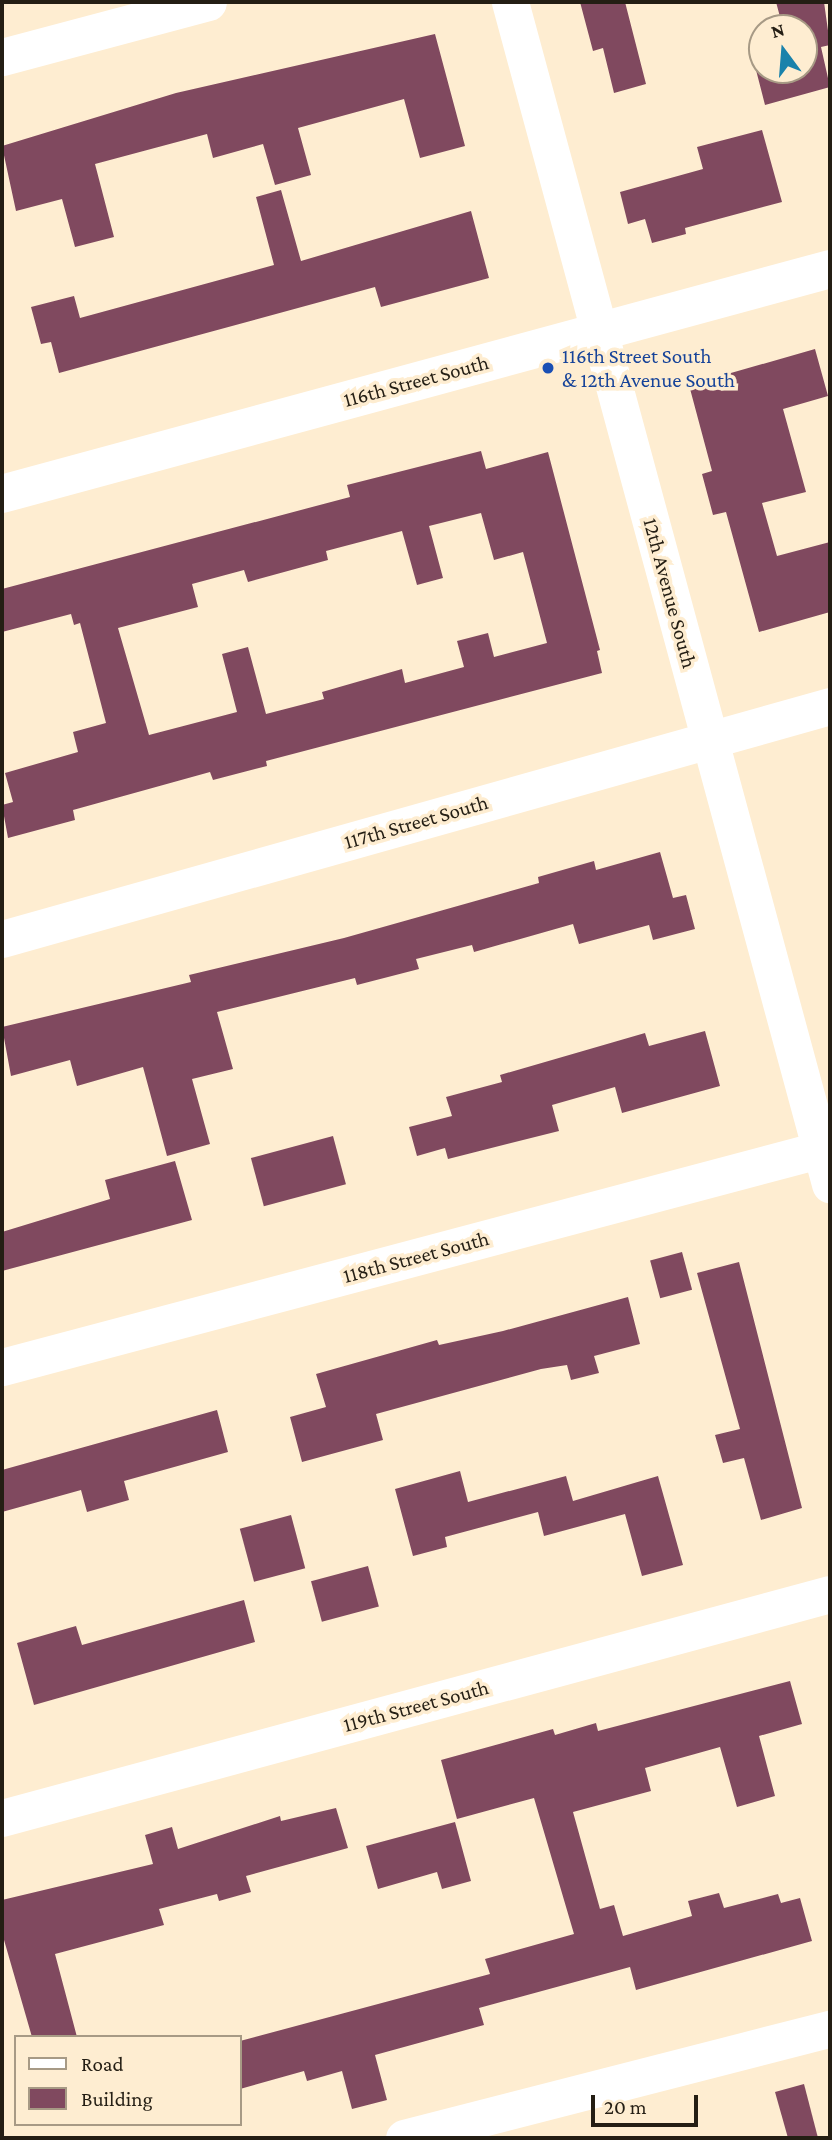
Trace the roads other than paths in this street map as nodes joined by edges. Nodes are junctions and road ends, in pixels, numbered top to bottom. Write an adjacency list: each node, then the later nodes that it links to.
1 (208, 2): 3 (street)
2 (510, 2): 5 (street, 12th Avenue South)
3 (2, 57)
4 (830, 269): 5 (street, 116th Street South)
5 (599, 332): 6 (street, 116th Street South); 8 (street, 12th Avenue South)
6 (2, 494)
7 (830, 706): 8 (street, 117th Street South)
8 (710, 739): 9 (street, 117th Street South); 10 (street, 12th Avenue South)
9 (2, 939)
10 (826, 1148): 11 (street, 12th Avenue South); 12 (street, 118th Street South)
11 (830, 1184)
12 (2, 1367)
13 (830, 1594): 14 (street, 119th Street South)
14 (2, 1818)
15 (830, 2029): 16 (street)
16 (404, 2138)

